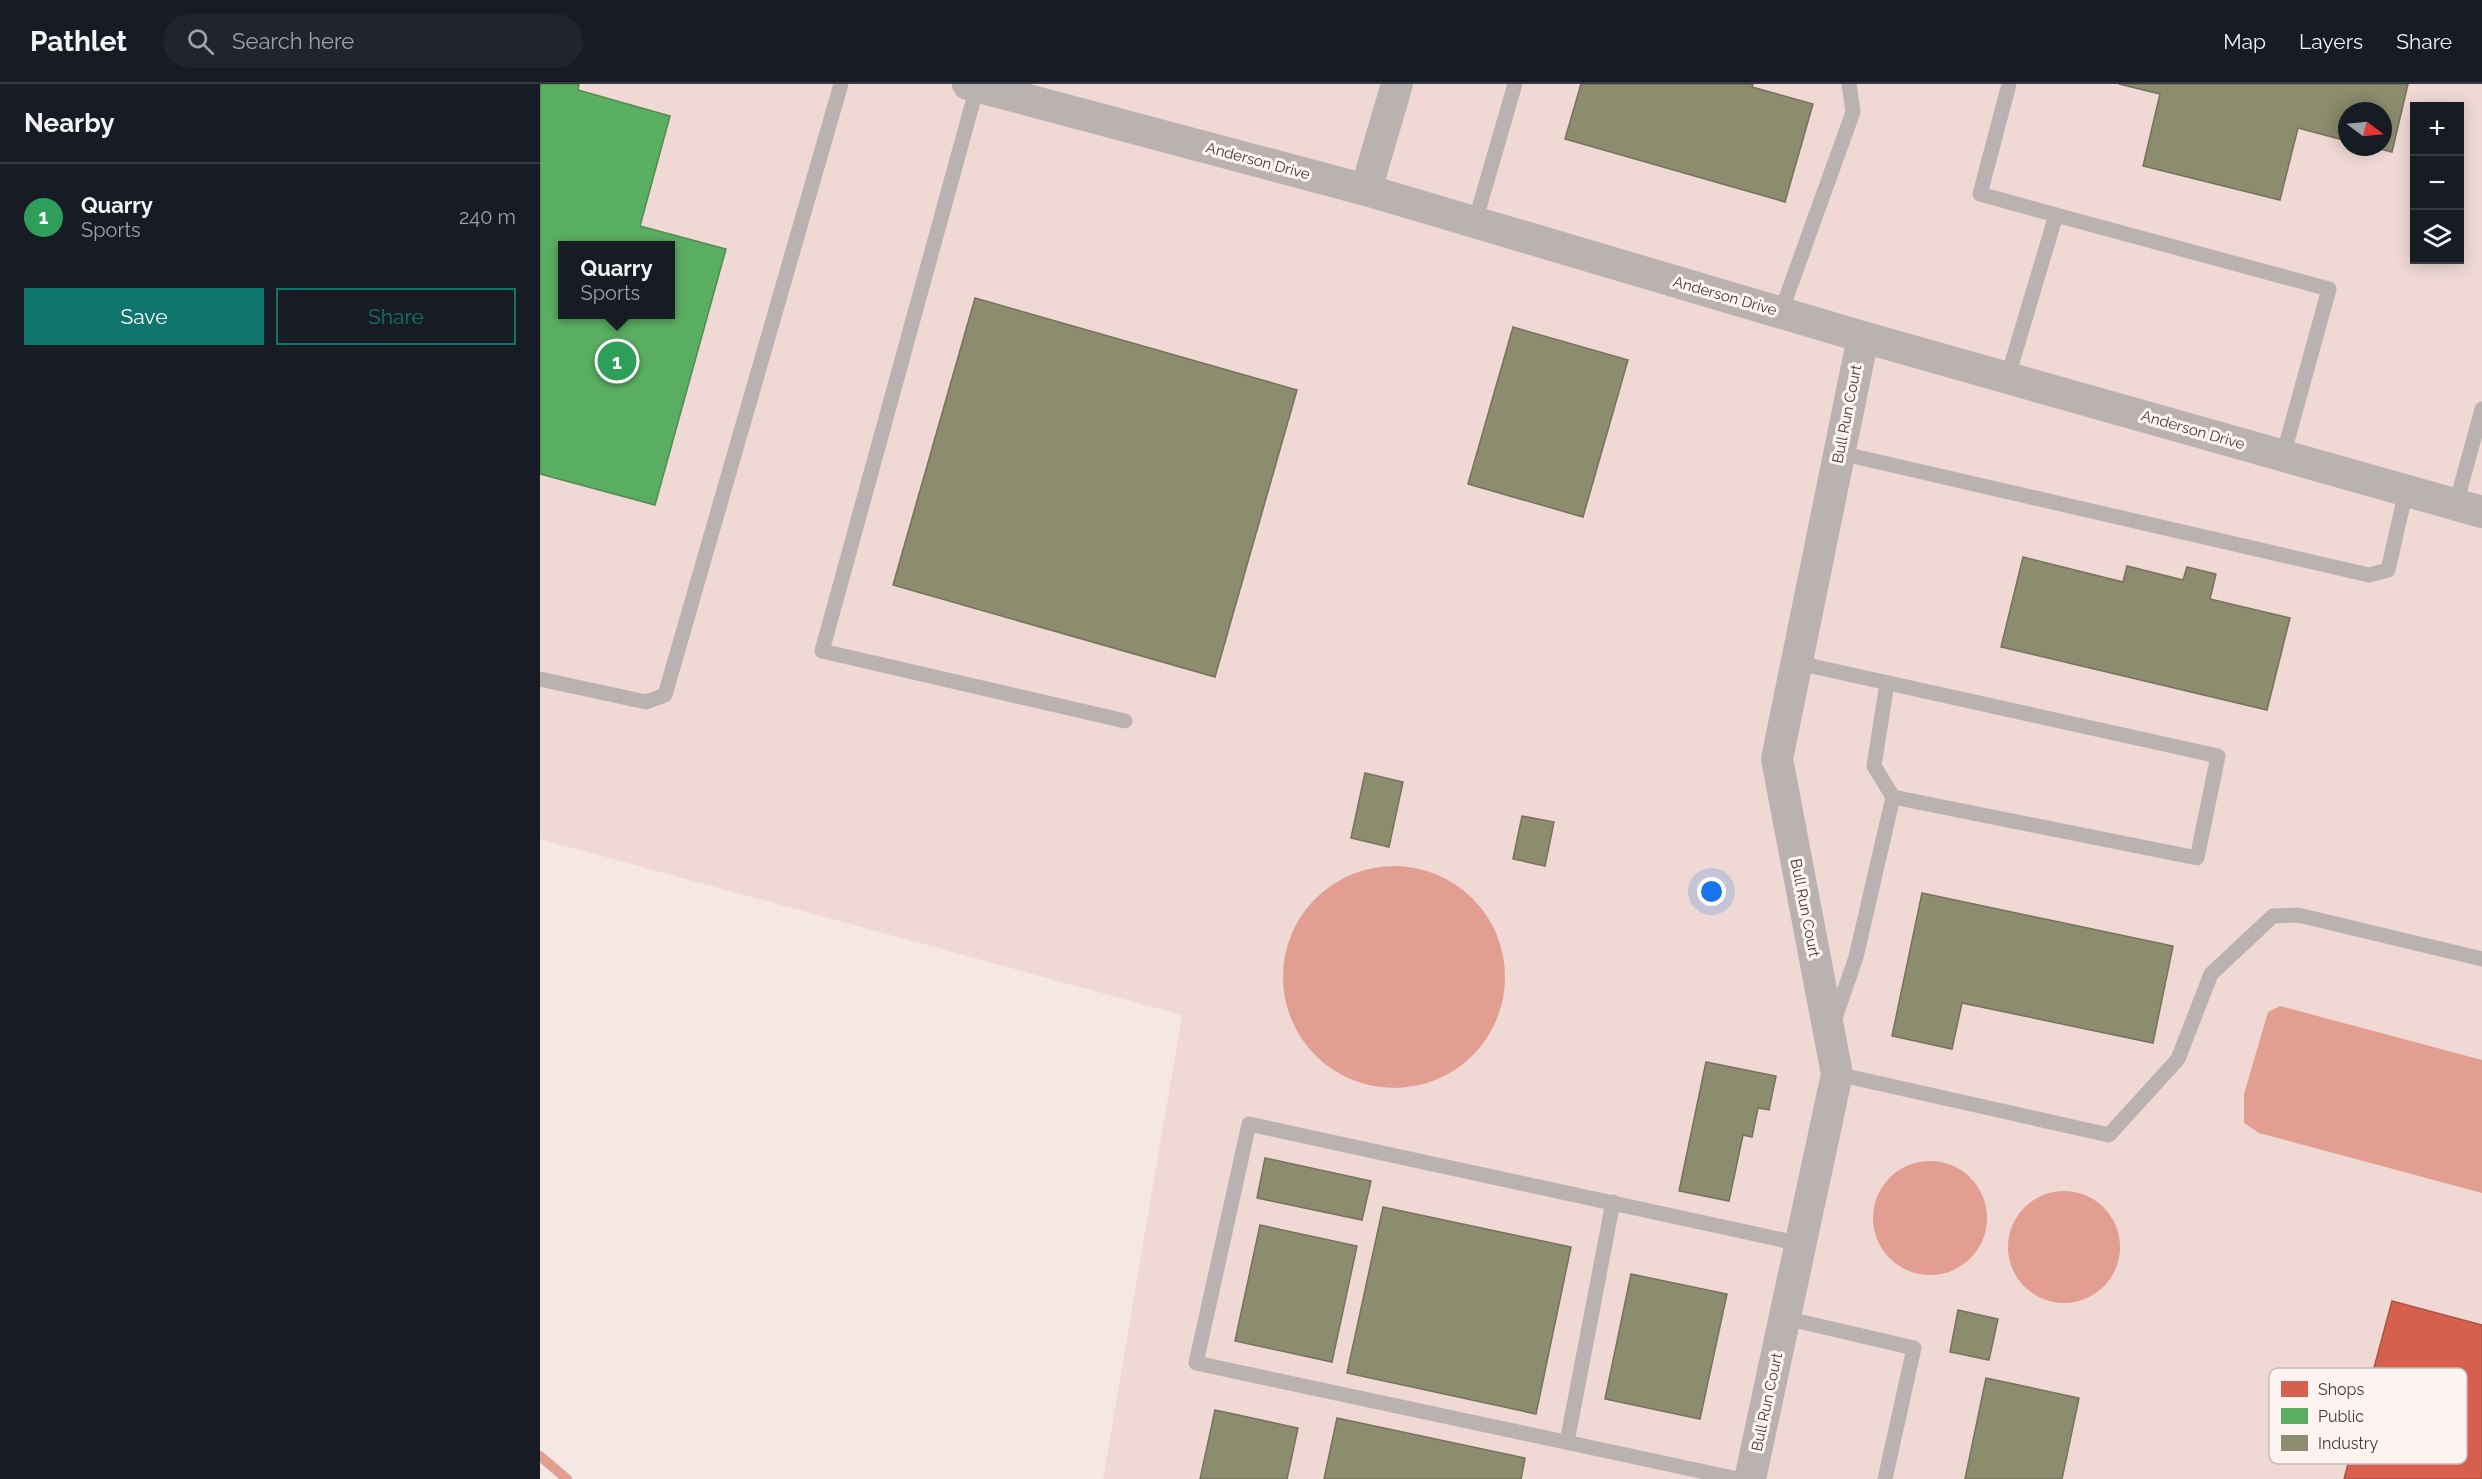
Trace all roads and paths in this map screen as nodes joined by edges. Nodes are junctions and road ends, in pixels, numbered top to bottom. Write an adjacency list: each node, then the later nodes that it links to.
1 (841, 84): 19 (lane)
2 (1397, 84): 7 (street)
3 (1515, 84): 9 (lane)
4 (1849, 84): 10 (lane)
5 (2010, 84): 8 (lane)
6 (984, 86): 7 (street, Anderson Drive); 21 (lane)
7 (1366, 190): 9 (street, Anderson Drive)
8 (2056, 215): 12 (lane); 15 (lane)
9 (1476, 222): 10 (street, Anderson Drive)
10 (1781, 312): 11 (street, Anderson Drive)
11 (1863, 337): 12 (street, Anderson Drive); 14 (street, Bull Run Court)
12 (2008, 376): 15 (street, Anderson Drive)
13 (2482, 409): 17 (lane)
14 (1840, 453): 16 (lane); 18 (street, Bull Run Court)
15 (2283, 456): 16 (street, Anderson Drive)
16 (2406, 491): 17 (street, Anderson Drive)
17 (2469, 508)
18 (1798, 663): 20 (lane); 24 (street, Bull Run Court)
19 (540, 679)
20 (1887, 683): 22 (lane); 22 (lane)
21 (1125, 721)
22 (1893, 797): 24 (lane)
23 (2482, 959): 25 (lane)
24 (1829, 1035): 25 (street, Bull Run Court)
25 (1837, 1074): 27 (street, Bull Run Court)
26 (1613, 1202): 27 (lane); 29 (lane); 29 (lane)
27 (1801, 1244): 28 (street, Bull Run Court)
28 (1785, 1318): 31 (street, Bull Run Court); 32 (lane)
29 (1567, 1442): 30 (lane)
30 (1738, 1479)
31 (1750, 1479)
32 (1885, 1479)

